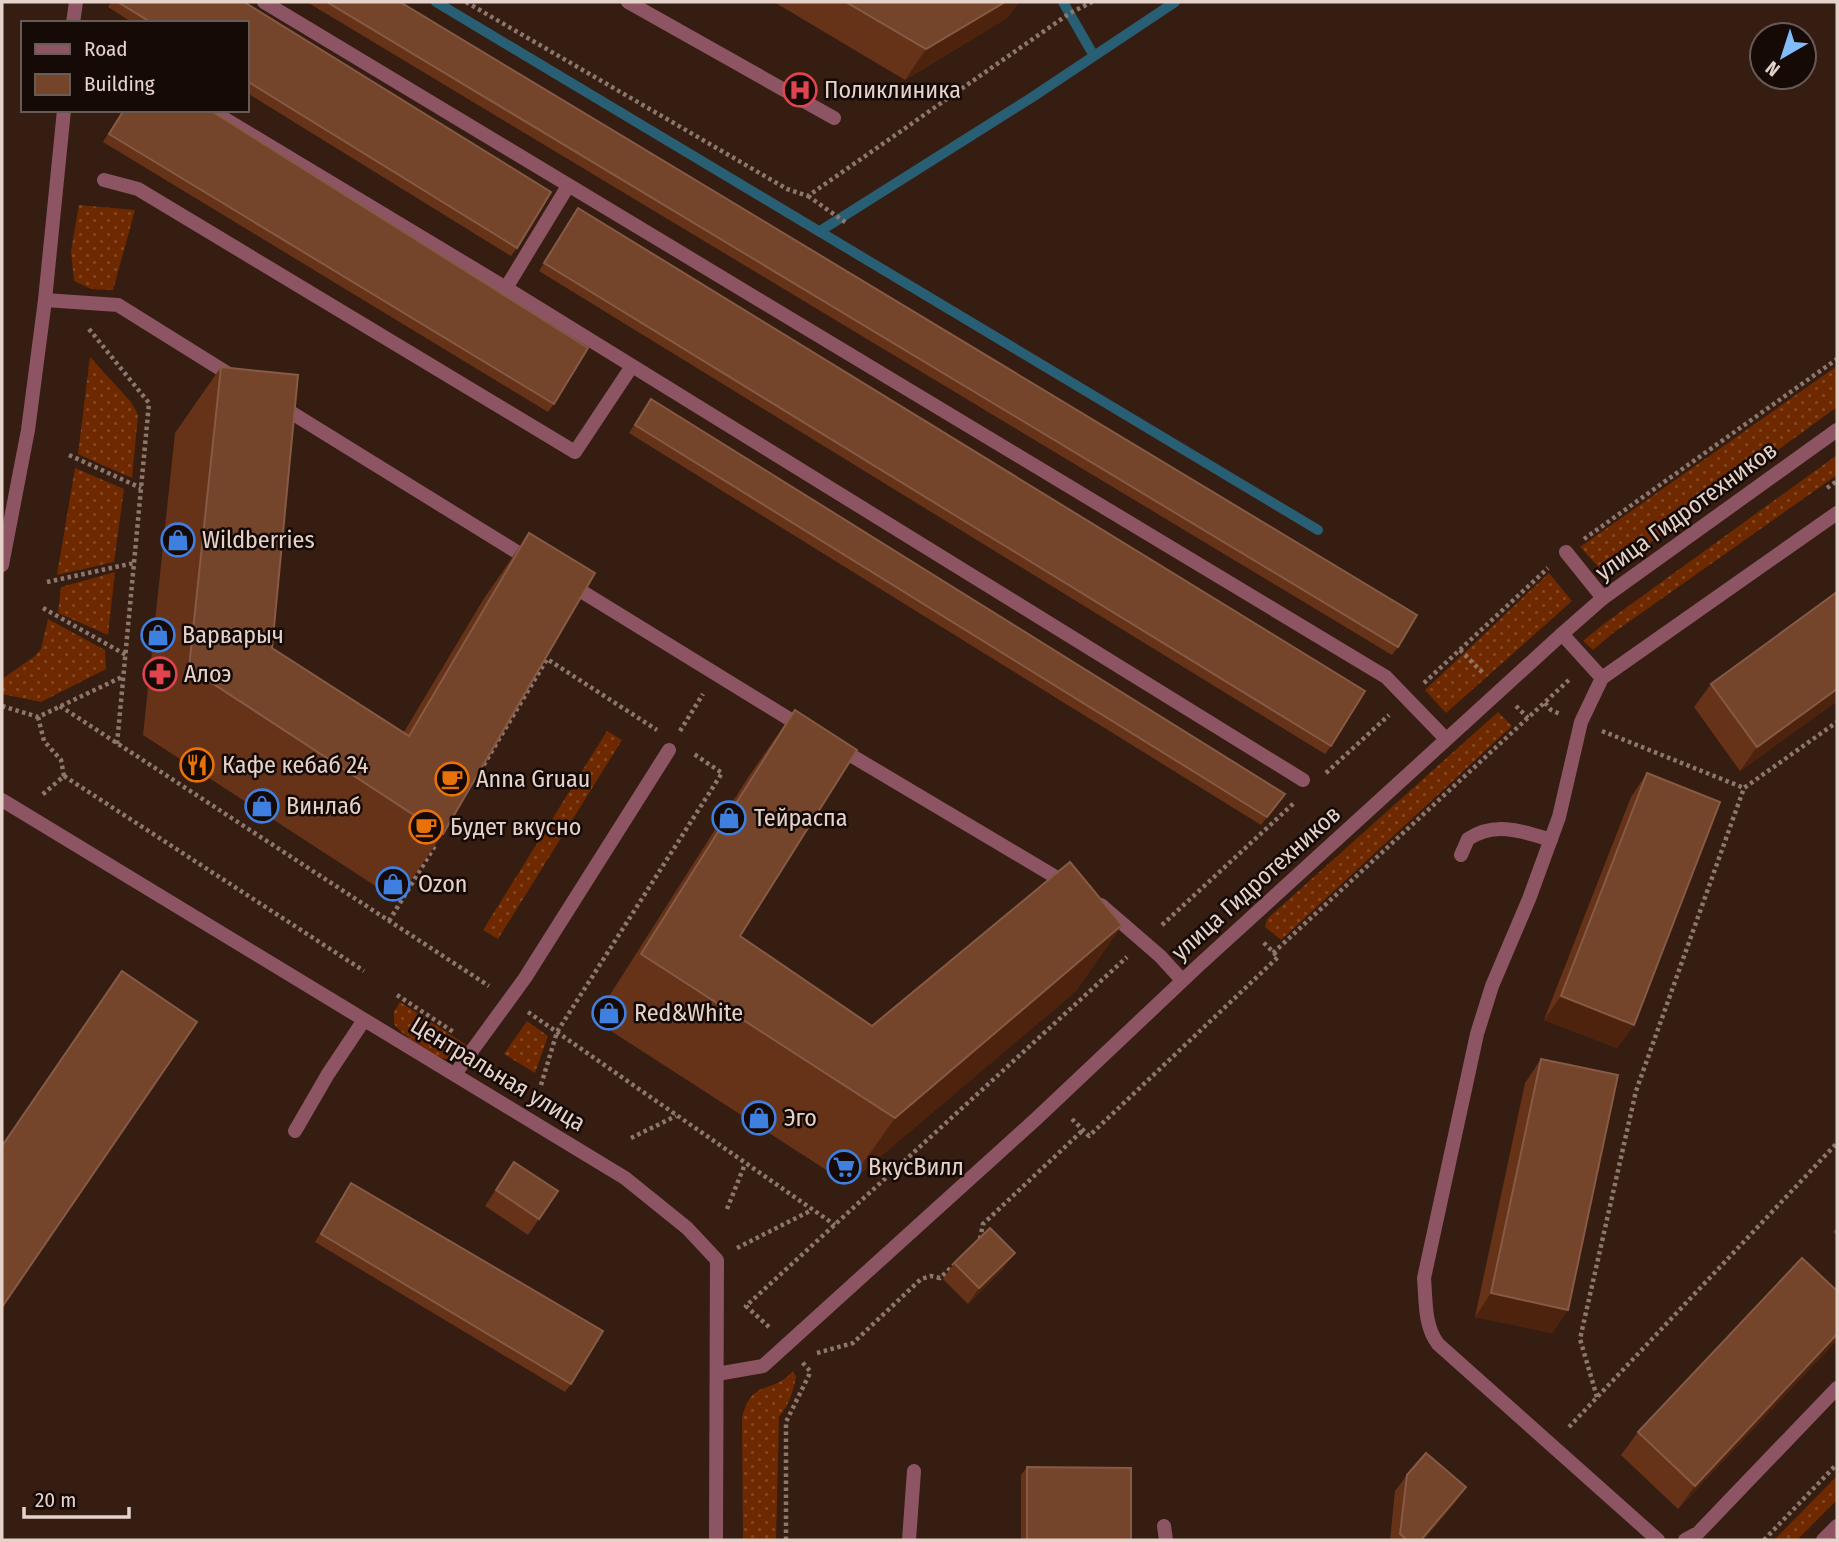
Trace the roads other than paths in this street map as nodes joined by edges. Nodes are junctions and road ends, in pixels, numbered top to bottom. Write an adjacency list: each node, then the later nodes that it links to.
1 (76, 2): 4 (street)
2 (264, 2): 9 (street)
3 (628, 2): 7 (street)
4 (74, 21)
5 (64, 112): 11 (street)
6 (213, 112): 10 (street)
7 (834, 118)
8 (104, 180): 12 (street)
9 (568, 186): 10 (street); 20 (street)
10 (506, 288): 12 (street)
11 (45, 300): 16 (street); 26 (street)
12 (632, 366): 22 (street)
13 (1837, 430): 17 (street, улица Гидротехников)
14 (1837, 513): 19 (street)
15 (1572, 547): 17 (street)
16 (2, 565)
17 (1603, 598): 18 (street, улица Гидротехников)
18 (1562, 634): 19 (street); 20 (street, улица Гидротехников)
19 (1602, 678): 24 (street)
20 (1447, 739): 26 (street, улица Гидротехников)
21 (671, 745): 28 (street)
22 (1303, 780)
23 (2, 800): 27 (street, Центральная улица)
24 (1551, 840): 25 (street); 36 (street)
25 (1461, 855)
26 (1182, 980): 30 (street, улица Гидротехников)
27 (364, 1020): 28 (street, Центральная улица); 29 (street)
28 (455, 1074): 30 (street, Центральная улица)
29 (295, 1131)
30 (717, 1374): 34 (street, Центральная улица)
31 (1837, 1388): 37 (street)
32 (914, 1472): 35 (street)
33 (1837, 1526): 38 (street)
34 (716, 1540)
35 (909, 1540)
36 (1658, 1540)
37 (1685, 1540)
38 (1823, 1540)

